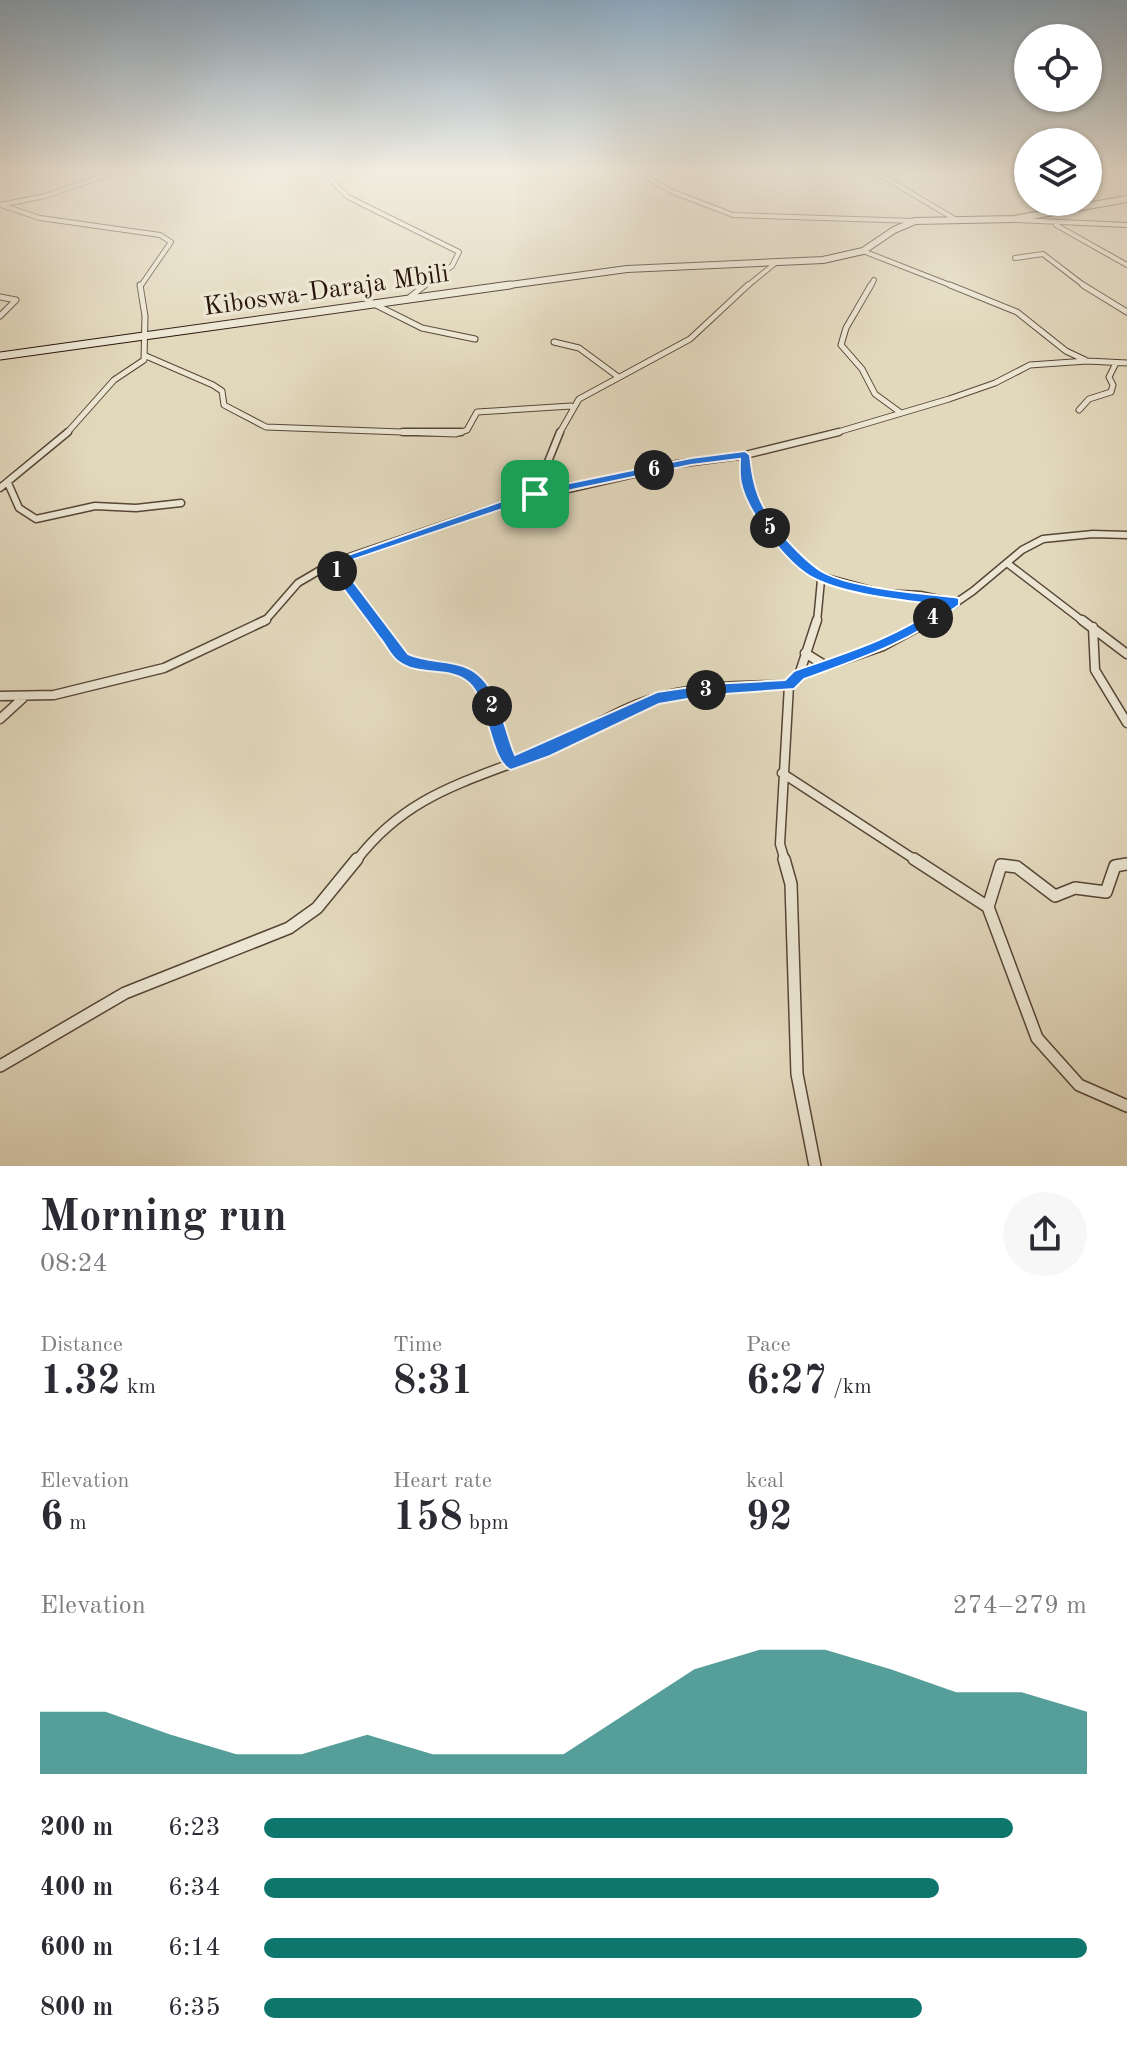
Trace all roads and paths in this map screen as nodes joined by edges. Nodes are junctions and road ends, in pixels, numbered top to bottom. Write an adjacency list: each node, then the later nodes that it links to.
1 (96, 225): 15 (street)
2 (410, 225): 11 (street)
3 (905, 225): 5 (main road, Kiboswa-Daraja Mbili)
4 (1057, 225): 8 (street)
5 (863, 251): 7 (main road, Kiboswa-Daraja Mbili); 20 (street)
6 (1015, 258): 13 (street)
7 (778, 261): 11 (main road, Kiboswa-Daraja Mbili); 23 (street)
8 (1127, 265)
9 (874, 280): 26 (street)
10 (0, 297): 14 (street)
11 (409, 298): 12 (main road, Kiboswa-Daraja Mbili)
12 (371, 303): 15 (main road, Kiboswa-Daraja Mbili); 16 (street)
13 (1127, 312)
14 (0, 316)
15 (143, 336): 18 (main road, Kiboswa-Daraja Mbili); 19 (street)
16 (475, 339)
17 (554, 342): 23 (street)
18 (0, 356)
19 (146, 356): 24 (street); 28 (street)
20 (1087, 361): 21 (street); 26 (street)
21 (1116, 363): 22 (street); 25 (street)
22 (1127, 363)
23 (617, 376): 24 (street)
24 (571, 406): 30 (street)
25 (1079, 410)
26 (901, 413): 27 (street)
27 (745, 455): 30 (street); 35 (street)
28 (8, 483): 29 (street); 31 (street)
29 (0, 488)
30 (535, 494): 33 (street)
31 (181, 503)
32 (1127, 535): 34 (street)
33 (332, 563): 44 (street); 47 (street)
34 (1007, 563): 36 (street); 37 (street)
35 (819, 576): 36 (street); 38 (street)
36 (954, 602): 40 (street)
37 (1093, 627): 39 (street); 46 (street)
38 (805, 653): 40 (street); 41 (street)
39 (1127, 654)
40 (826, 666): 41 (street)
41 (799, 675): 42 (street)
42 (789, 685): 47 (street); 48 (street)
43 (0, 696): 44 (street)
44 (23, 698): 45 (street)
45 (0, 719)
46 (1127, 723)
47 (511, 763): 51 (street)
48 (782, 773): 50 (street); 53 (street)
49 (1127, 864): 50 (street)
50 (988, 907): 52 (street)
51 (0, 1066)
52 (1127, 1106)
53 (815, 1166)

